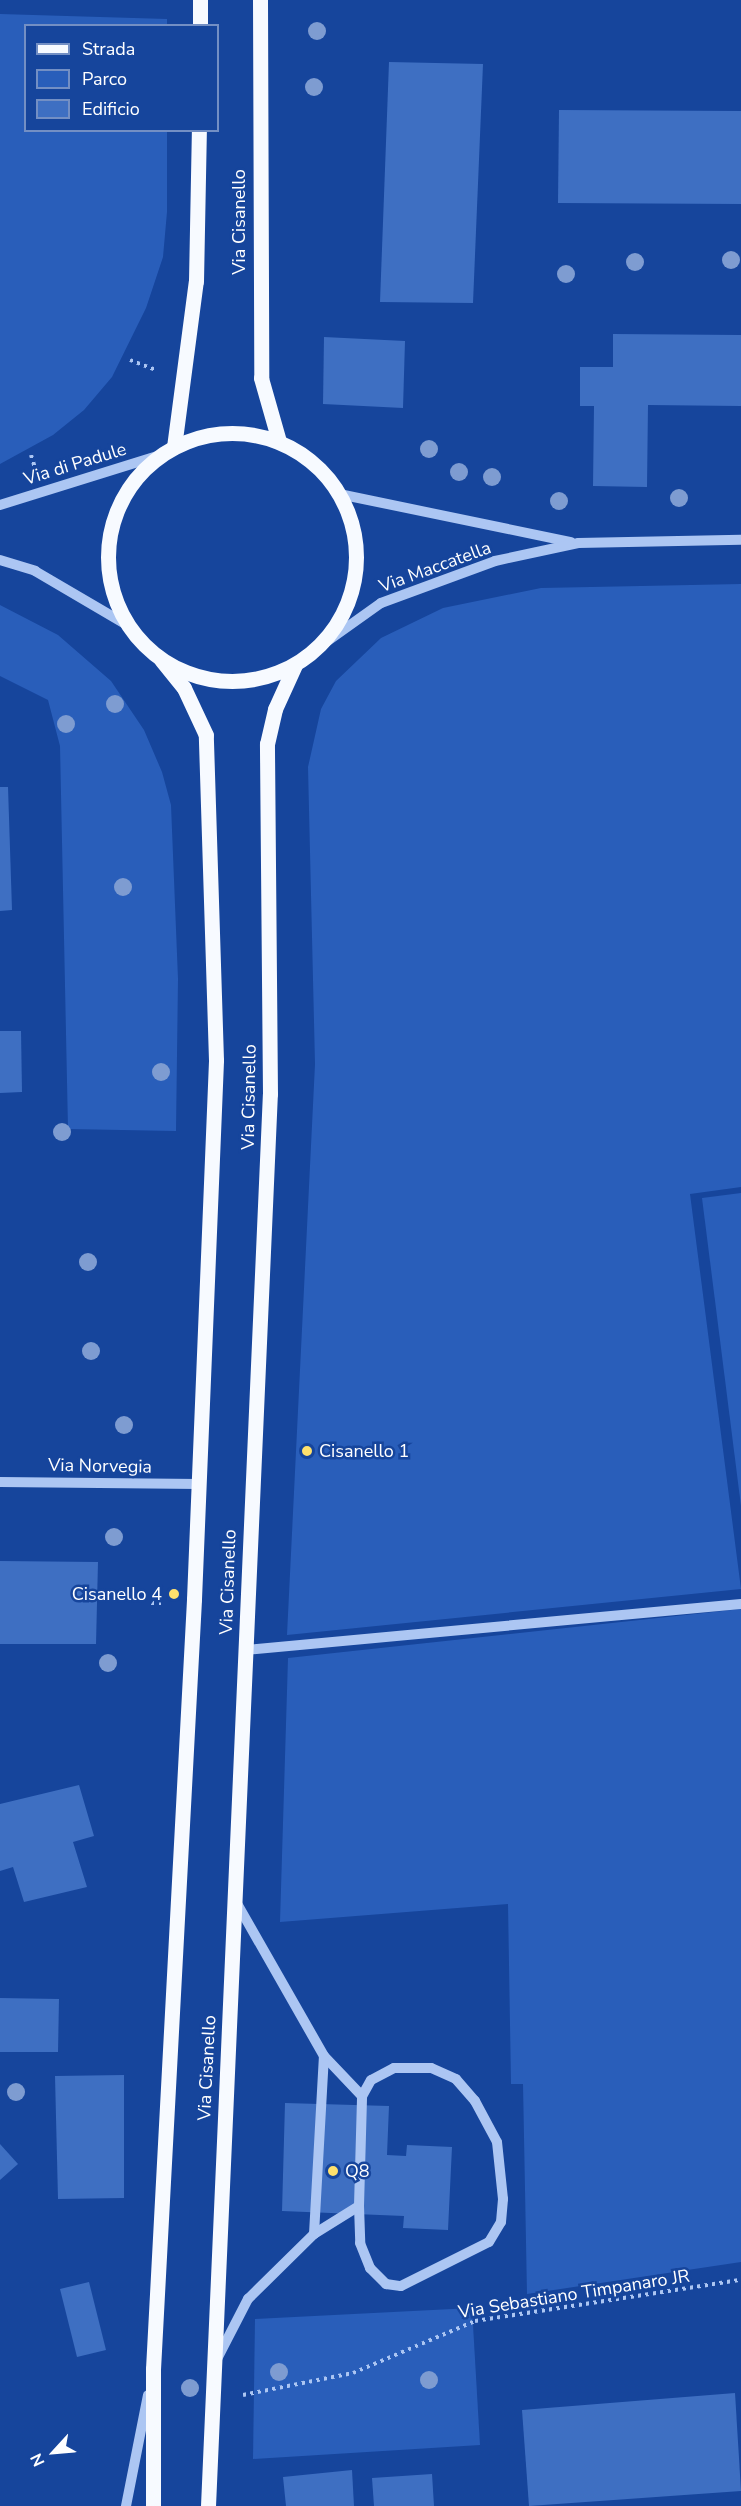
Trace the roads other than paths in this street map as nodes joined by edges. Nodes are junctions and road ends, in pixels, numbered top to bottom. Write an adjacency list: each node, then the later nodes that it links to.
1 (200, 0): 3 (main road)
2 (260, 0): 5 (main road, Via Cisanello)
3 (200, 24)
4 (199, 132): 6 (main road)
5 (279, 441): 6 (main road); 7 (main road)
6 (167, 451): 8 (street, Via di Padule); 12 (main road)
7 (339, 494): 10 (street, Via Maccatella); 13 (main road)
8 (0, 505)
9 (741, 540): 10 (street, Via Maccatella)
10 (578, 543): 13 (street, Via Maccatella)
11 (0, 560): 12 (street)
12 (128, 626): 14 (main road, Via Cisanello)
13 (315, 650): 15 (main road)
14 (161, 660): 15 (main road); 17 (main road, Via Cisanello)
15 (295, 665): 19 (main road, Via Cisanello)
16 (0, 1482): 17 (street, Via Norvegia)
17 (199, 1484): 26 (main road, Via Cisanello)
18 (741, 1604): 19 (street)
19 (245, 1650): 20 (main road, Via Cisanello)
20 (234, 1898): 21 (street); 25 (main road, Via Cisanello)
21 (324, 2056): 22 (street); 24 (street)
22 (362, 2096): 23 (street); 23 (street)
23 (359, 2206): 24 (street)
24 (314, 2234): 25 (street)
25 (214, 2364): 29 (main road, Via Cisanello)
26 (153, 2369): 27 (street, Via Cisanello); 28 (main road, Via Cisanello)
27 (126, 2506)
28 (153, 2506)
29 (208, 2506)

